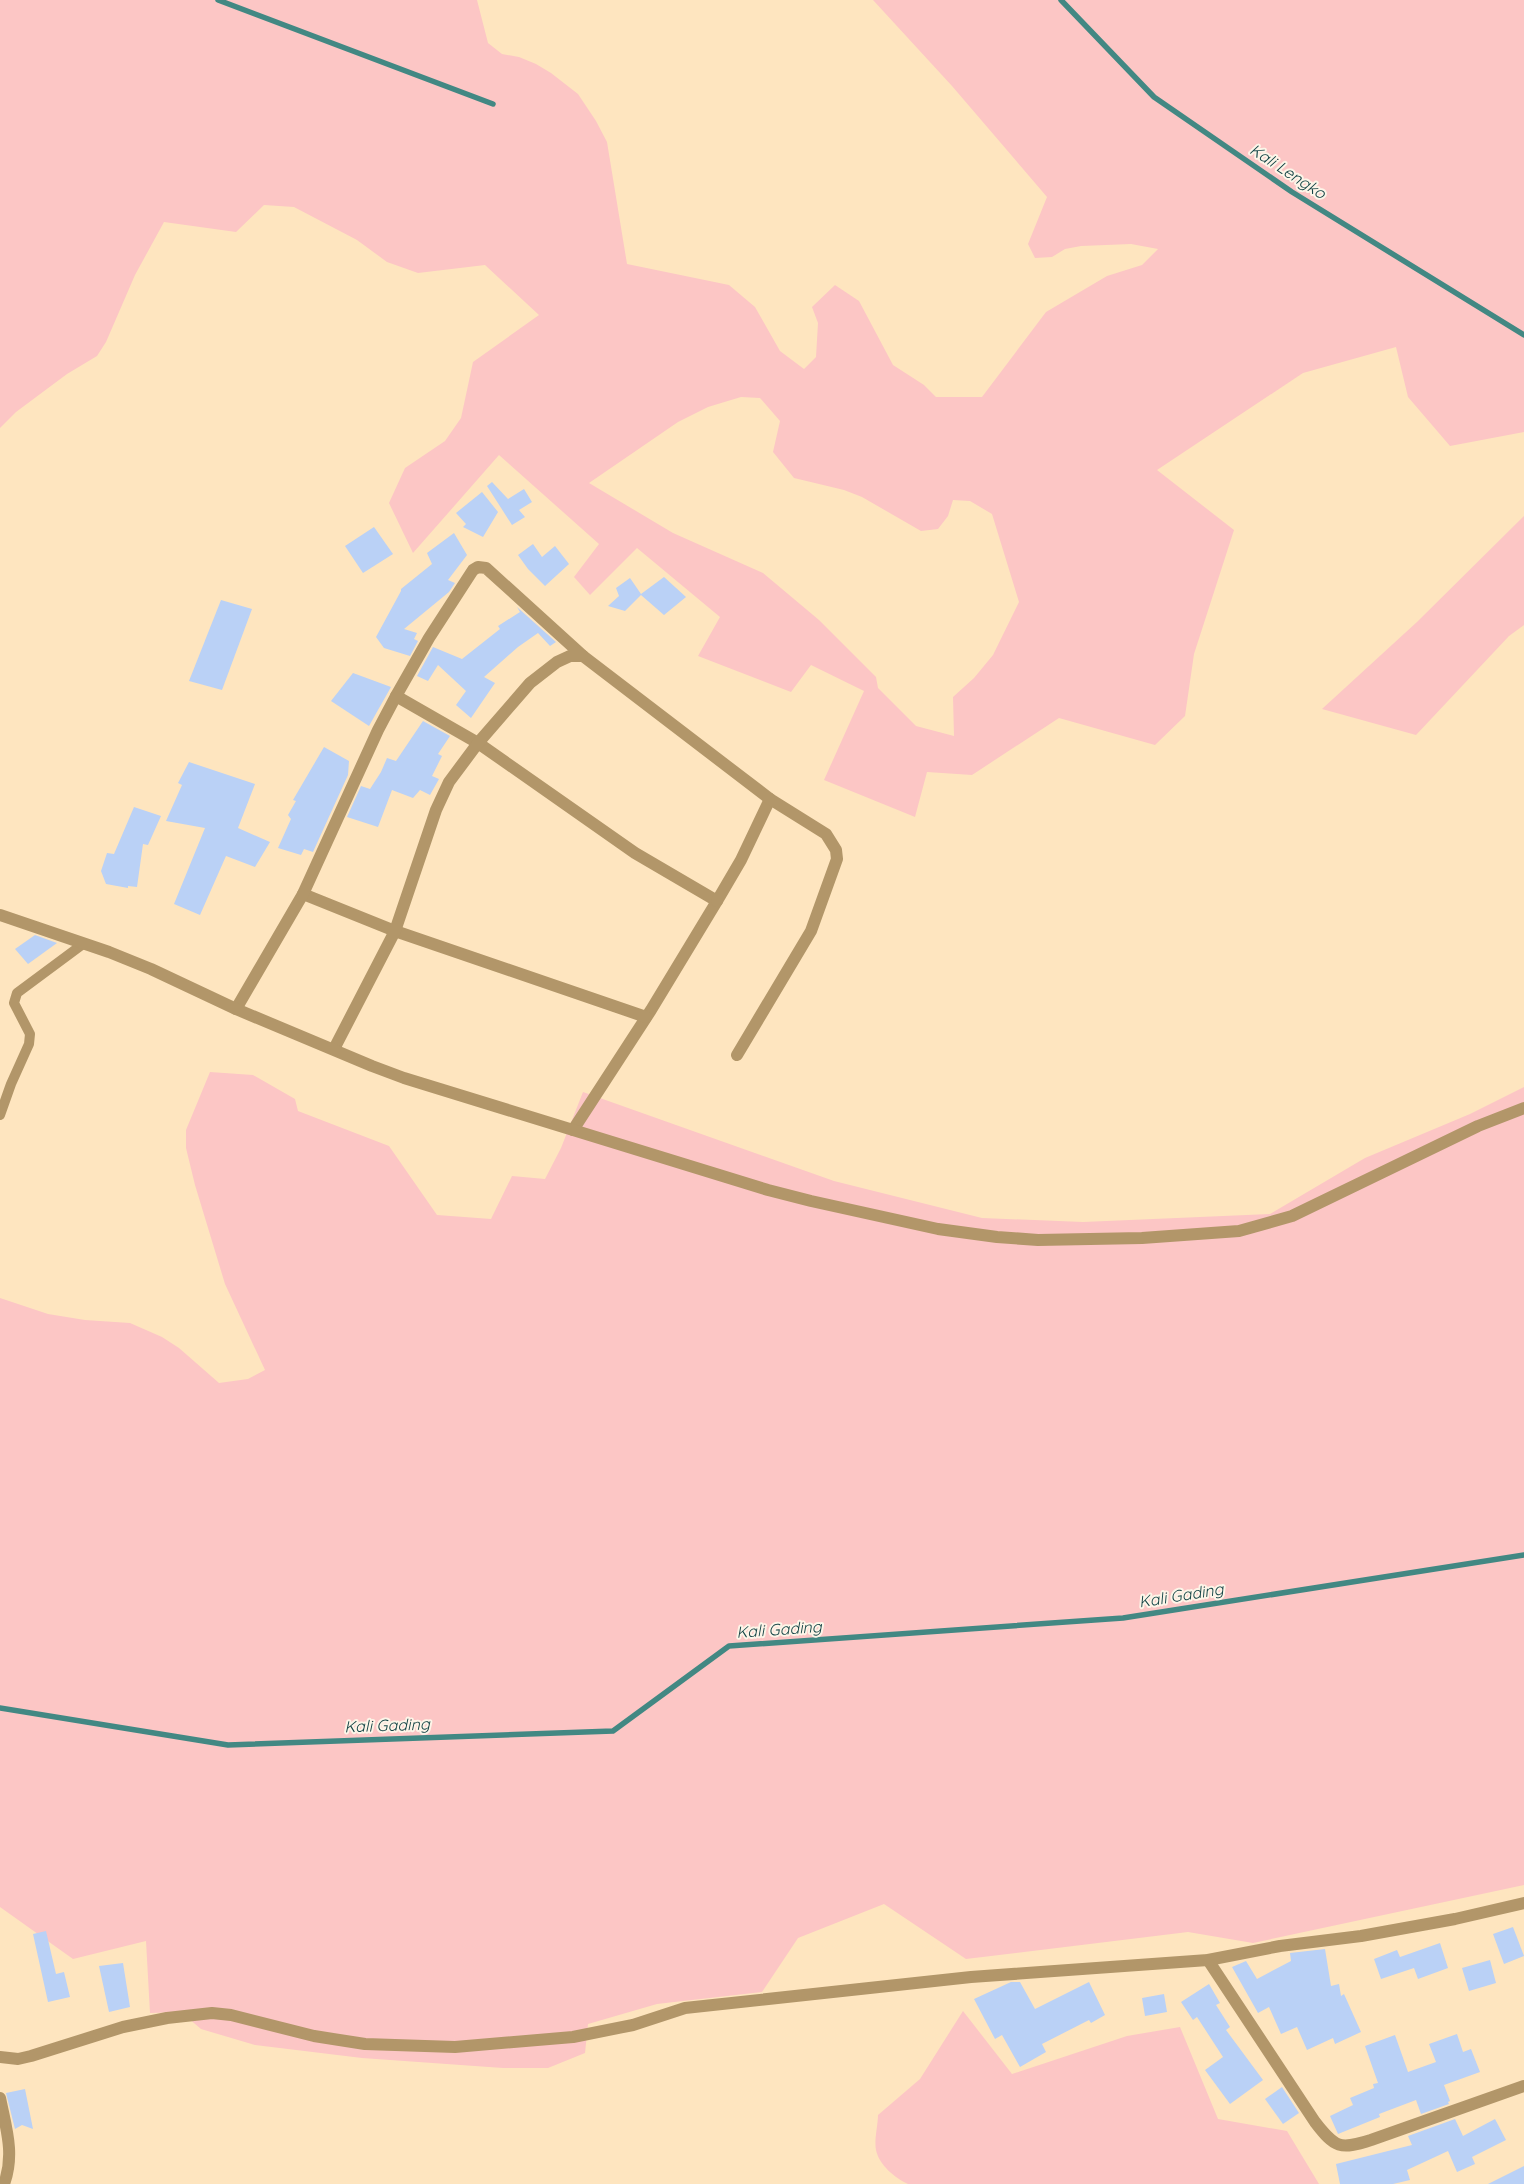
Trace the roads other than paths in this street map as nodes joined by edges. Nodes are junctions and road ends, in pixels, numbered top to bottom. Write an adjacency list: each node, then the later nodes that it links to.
1 (583, 656): 2 (street); 3 (street); 4 (street)
2 (396, 696): 3 (street); 5 (street)
3 (478, 743): 6 (street); 8 (street)
4 (770, 799): 6 (street); 13 (street)
5 (303, 894): 8 (street); 10 (street)
6 (718, 901): 11 (street)
7 (0, 915): 9 (street)
8 (395, 931): 11 (street); 12 (street)
9 (83, 944): 10 (street); 15 (lane)
10 (236, 1009): 12 (street)
11 (646, 1017): 16 (street)
12 (334, 1049): 16 (street)
13 (737, 1055)
14 (1524, 1108): 16 (street)
15 (0, 1115)
16 (573, 1130)
17 (1524, 1903): 18 (street)
18 (1208, 1960): 19 (street); 20 (street)
19 (0, 2057)
20 (1524, 2086)
21 (0, 2098): 22 (street)
22 (4, 2184)

